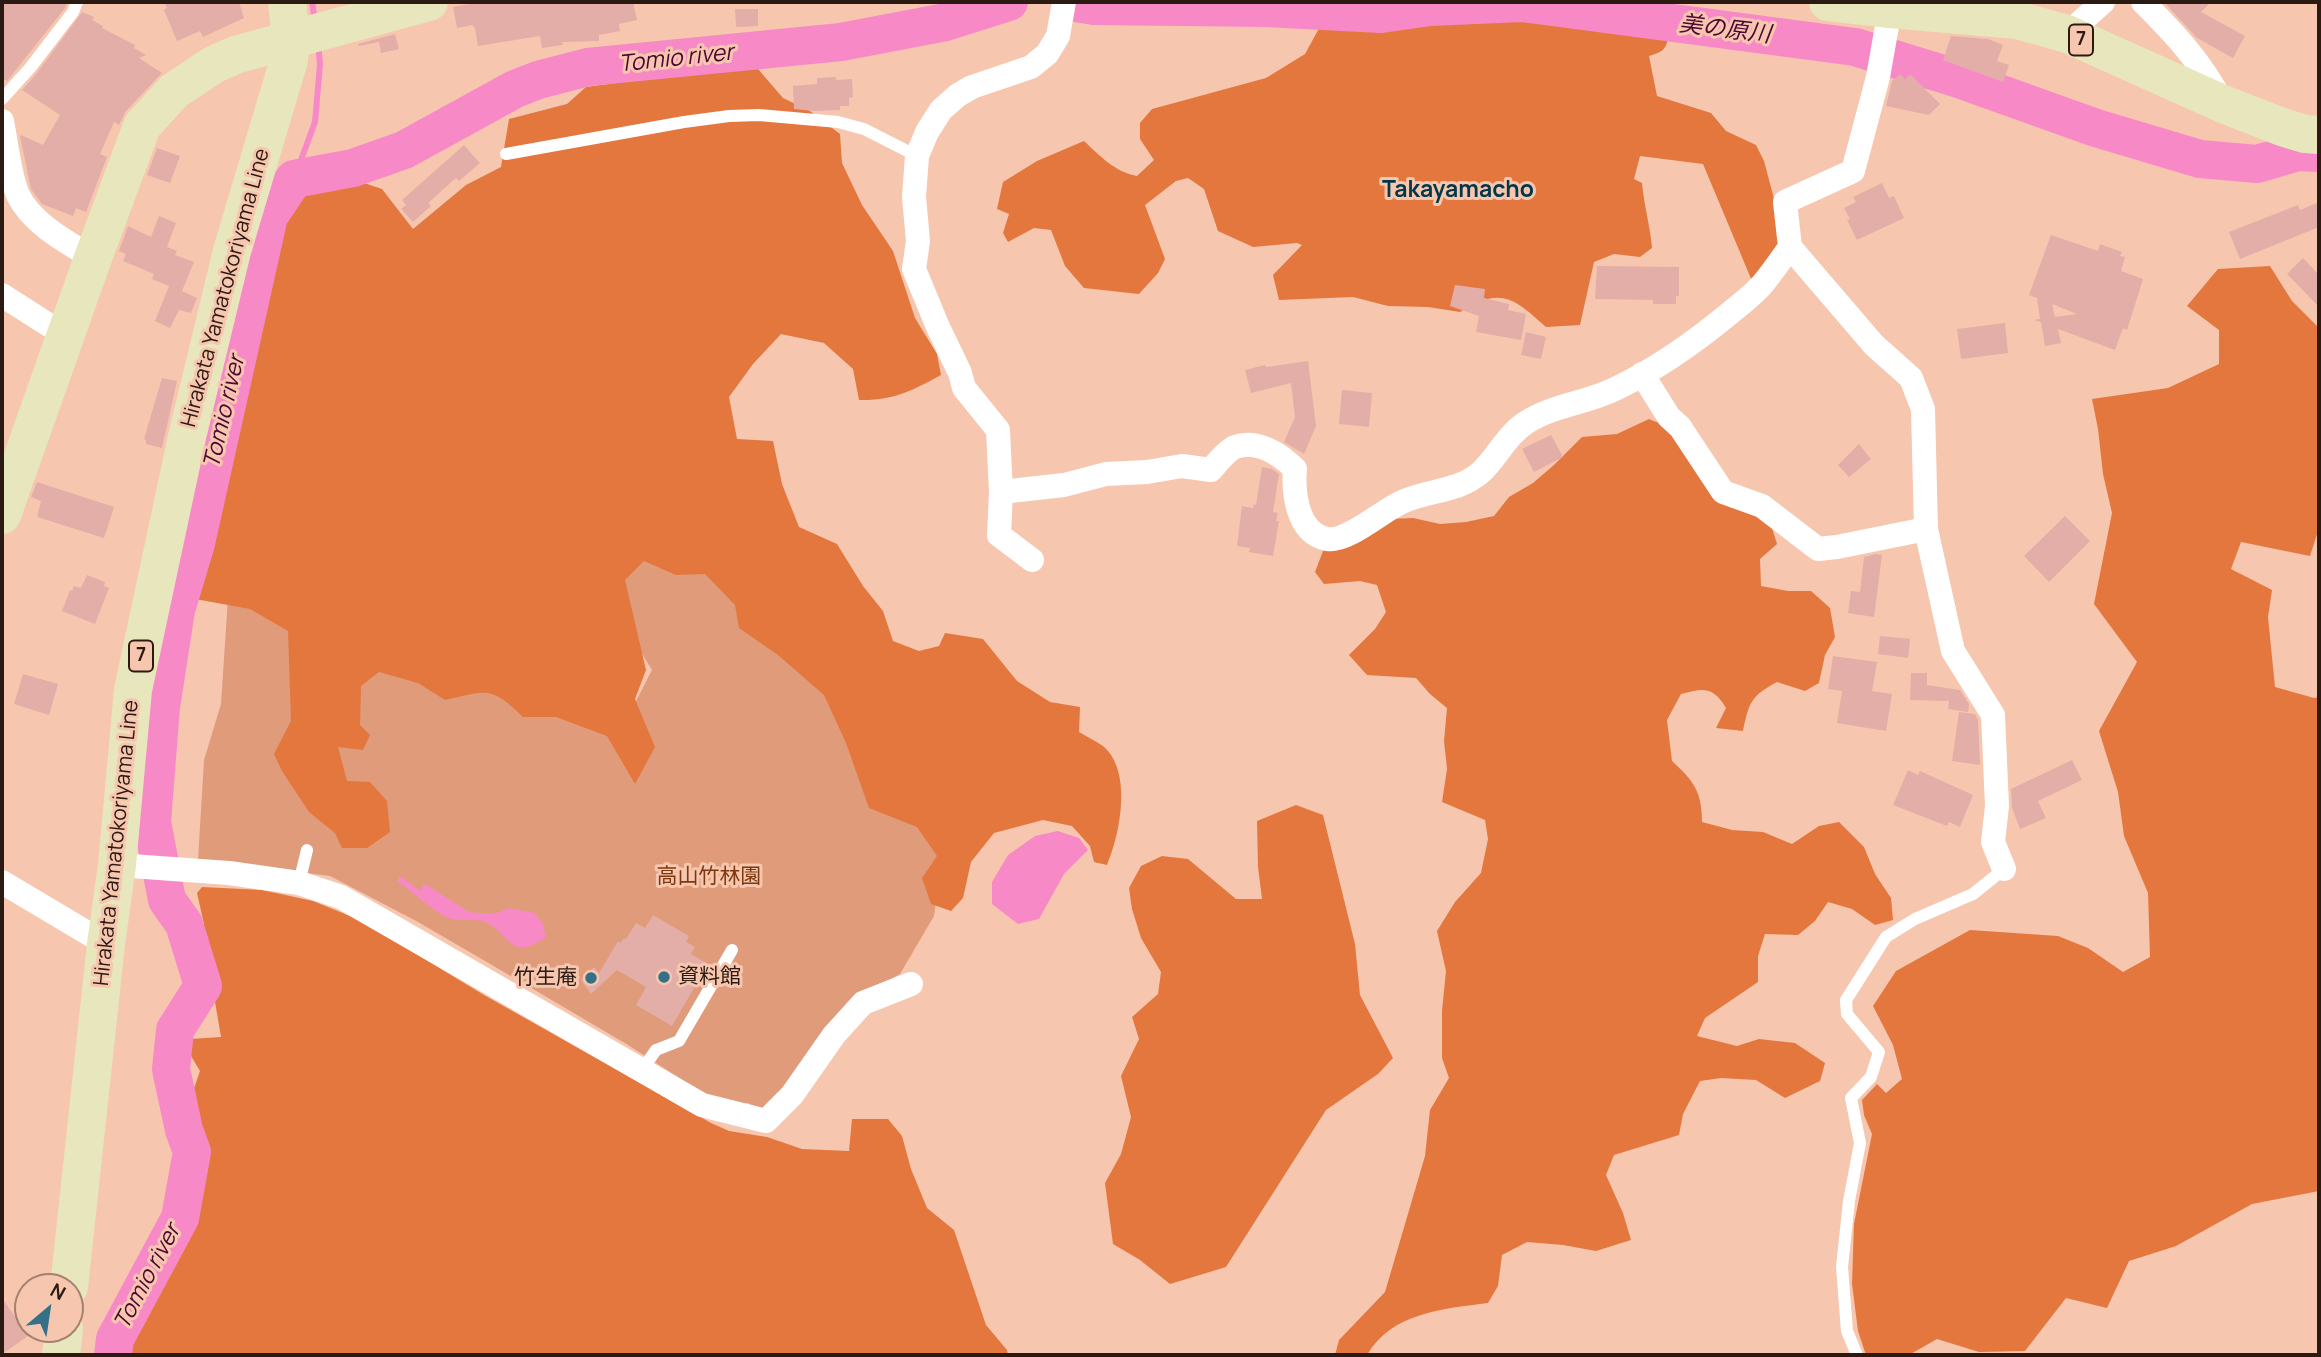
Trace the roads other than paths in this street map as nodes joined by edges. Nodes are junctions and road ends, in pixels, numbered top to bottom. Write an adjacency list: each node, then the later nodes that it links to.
1 (77, 2): 11 (lane)
2 (287, 2): 10 (main road, Hirakata Yamatokoriyama Line / 7)
3 (429, 2): 10 (main road)
4 (1064, 2): 16 (street)
5 (1828, 2): 8 (main road, 7)
6 (2103, 2): 9 (street)
7 (2143, 2): 12 (street)
8 (1888, 23): 9 (main road, 7); 17 (street)
9 (2067, 34): 12 (main road, 7)
10 (291, 39): 18 (main road); 27 (main road, Hirakata Yamatokoriyama Line / 7)
11 (2, 99)
12 (2223, 104): 14 (main road, 7)
13 (2, 121): 18 (street)
14 (2319, 135)
15 (506, 154): 16 (lane)
16 (917, 156): 22 (street)
17 (1790, 247): 21 (street); 24 (street)
18 (93, 258): 20 (main road)
19 (2, 295): 20 (street)
20 (66, 336): 23 (main road)
21 (1642, 373): 22 (street); 24 (street)
22 (1001, 492): 25 (street)
23 (2, 515)
24 (1926, 529): 28 (street)
25 (1032, 560)
26 (307, 850): 30 (lane)
27 (127, 865): 30 (street); 31 (main road, Hirakata Yamatokoriyama Line / 7)
28 (2004, 869): 36 (lane)
29 (2, 882): 31 (street)
30 (299, 883): 34 (street)
31 (106, 944): 35 (main road, Hirakata Yamatokoriyama Line / 7)
32 (732, 950): 34 (lane)
33 (911, 984): 34 (street)
34 (642, 1070)
35 (71, 1273)
36 (1857, 1355)

